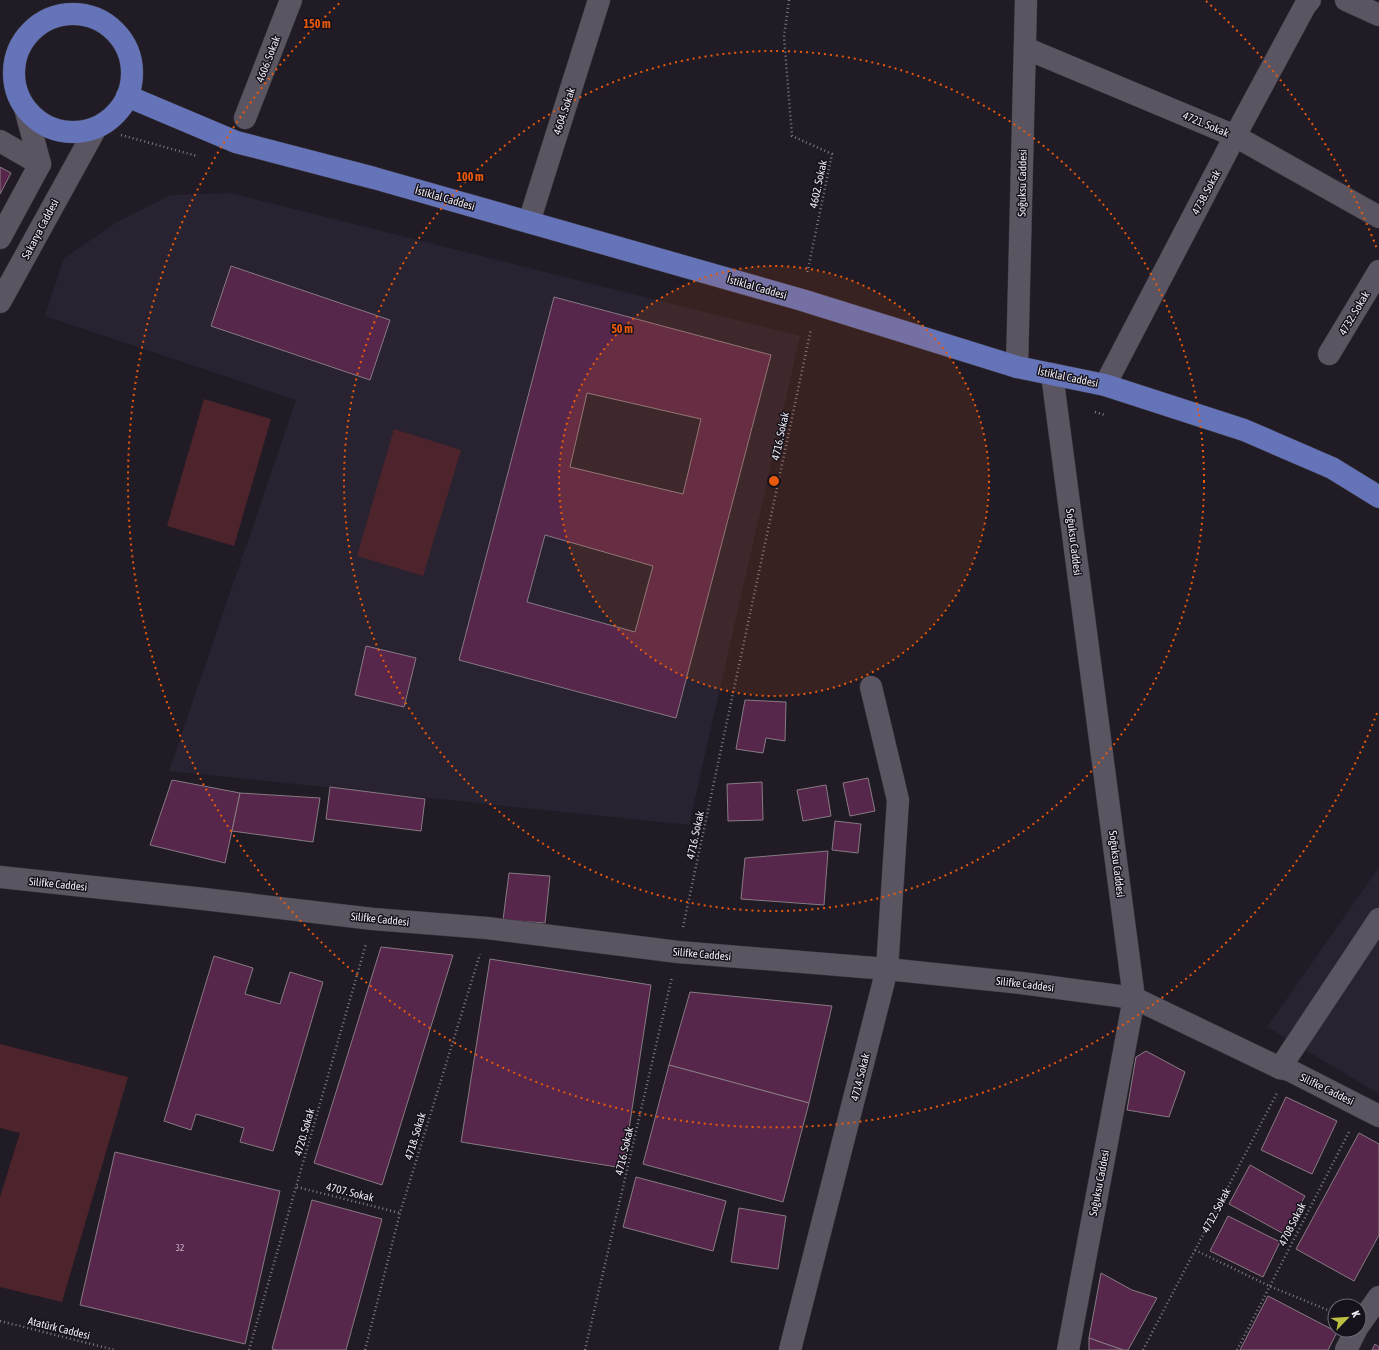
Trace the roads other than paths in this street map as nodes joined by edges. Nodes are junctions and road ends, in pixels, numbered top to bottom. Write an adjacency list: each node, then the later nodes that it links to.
1 (61, 0): 7 (main road)
2 (291, 0): 13 (street, 4606. Sokak)
3 (599, 0): 19 (street, 4604. Sokak)
4 (1026, 0): 9 (street, Soğuksu Caddesi)
5 (1346, 0): 8 (street)
6 (1300, 2): 15 (street, 4738. Sokak)
7 (79, 14): 11 (main road); 12 (main road)
8 (1379, 15)
9 (1025, 48): 15 (street, 4721. Sokak); 24 (street, Soğuksu Caddesi)
10 (0, 73): 12 (main road)
11 (127, 96): 14 (main road); 19 (main road, İstiklal Caddesi)
12 (21, 100): 14 (main road); 17 (street)
13 (245, 118)
14 (96, 128): 22 (street, Sakarya Caddesi)
15 (1235, 136): 18 (street, 4721. Sokak); 26 (street, 4738. Sokak)
16 (0, 141): 17 (street)
17 (40, 164): 20 (street)
18 (1379, 217)
19 (529, 222): 24 (main road, İstiklal Caddesi)
20 (0, 238)
21 (1379, 271): 23 (street, 4732. Sokak)
22 (0, 302)
23 (1329, 354)
24 (1017, 367): 25 (main road, İstiklal Caddesi)
25 (1052, 374): 26 (main road, İstiklal Caddesi); 32 (street, Soğuksu Caddesi)
26 (1105, 385): 27 (main road, İstiklal Caddesi)
27 (1379, 497)
28 (871, 687): 31 (street, 4714. Sokak)
29 (0, 878): 31 (street, Silifke Caddesi)
30 (1379, 919): 33 (street)
31 (887, 970): 32 (street, Silifke Caddesi); 38 (street, 4714. Sokak)
32 (1134, 998): 33 (street, Silifke Caddesi); 39 (street, Soğuksu Caddesi)
33 (1284, 1069): 34 (street, Silifke Caddesi)
34 (1371, 1111)
35 (1379, 1297): 36 (street)
36 (1367, 1314)
37 (1352, 1338): 40 (street)
38 (790, 1350)
39 (1068, 1350)
40 (1346, 1350)

